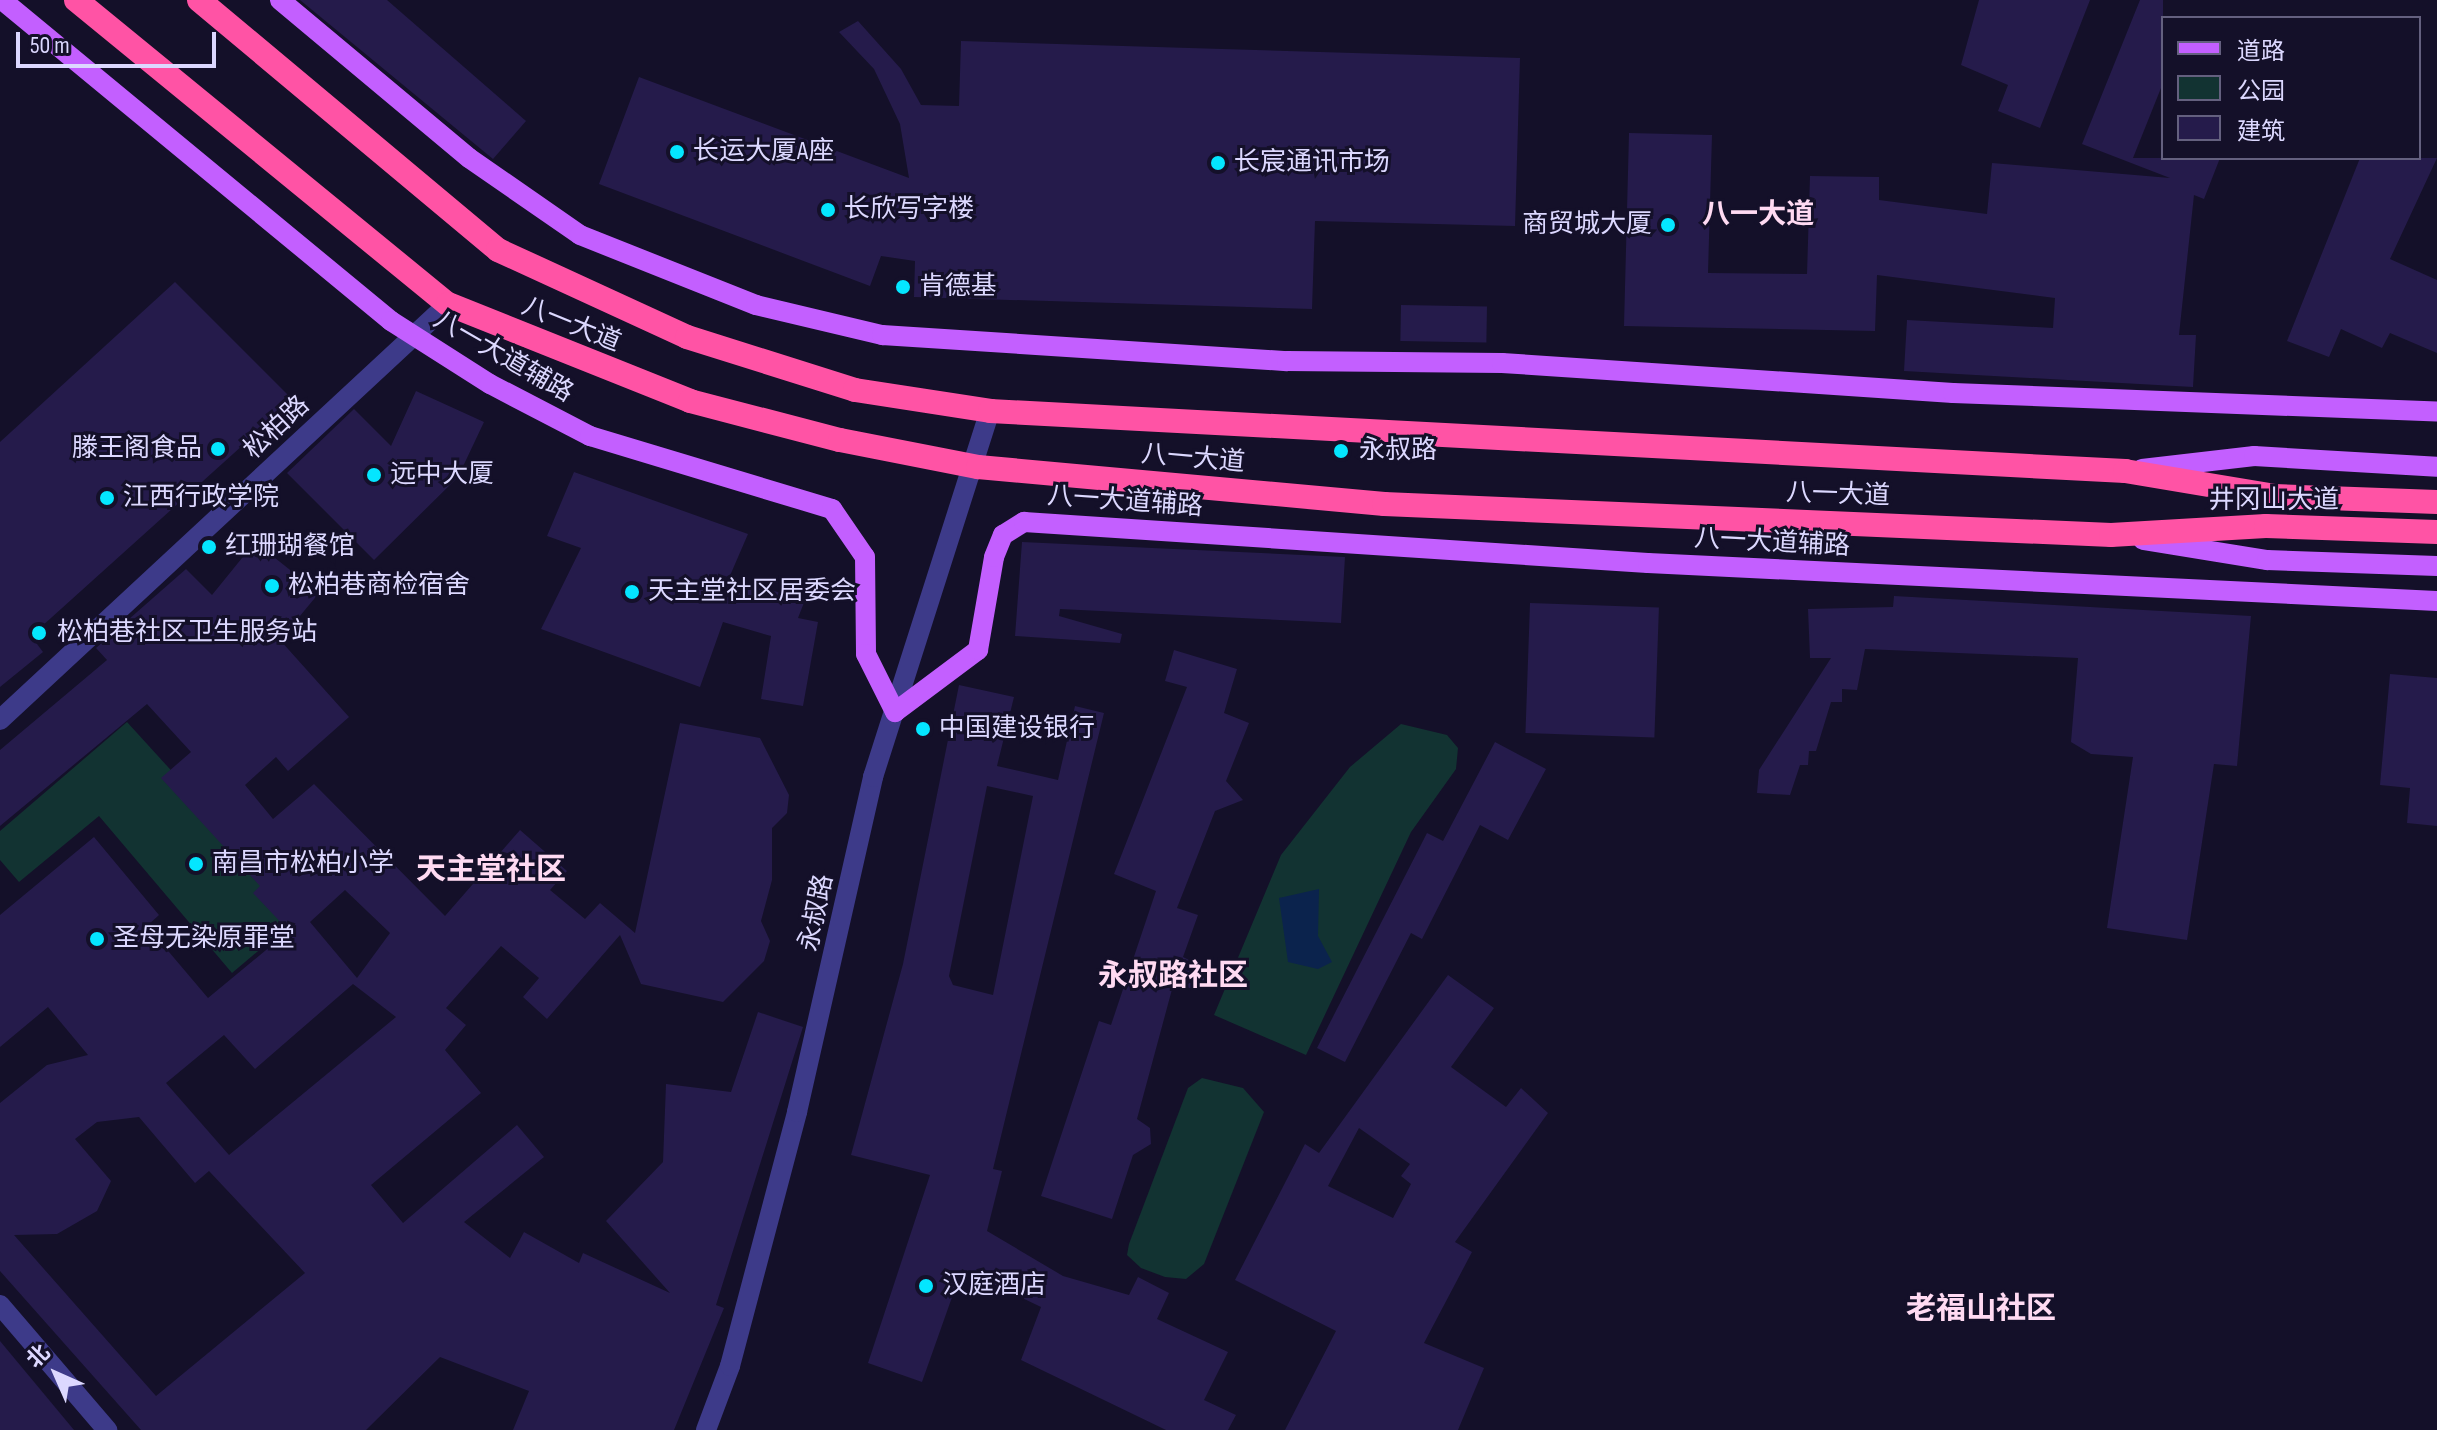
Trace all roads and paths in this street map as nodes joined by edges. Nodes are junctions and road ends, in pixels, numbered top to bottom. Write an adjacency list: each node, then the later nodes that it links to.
1 (2, 0): 6 (main road, 八一大道辅路)
2 (76, 0): 5 (highway, 八一大道)
3 (199, 0): 7 (highway, 八一大道)
4 (280, 0): 8 (main road)
5 (448, 304): 6 (street, 松柏路); 9 (highway, 八一大道)
6 (414, 336): 17 (main road, 八一大道辅路); 18 (street, 松柏路)
7 (990, 411): 9 (street, 永叔路); 11 (highway, 八一大道)
8 (2437, 412)
9 (978, 467): 14 (highway, 八一大道); 17 (street, 永叔路)
10 (2437, 467): 11 (main road, 八一大道)
11 (2125, 471): 12 (highway, 井冈山大道)
12 (2437, 502)
13 (2437, 532): 14 (highway, 井冈山大道)
14 (2111, 535): 15 (main road, 八一大道)
15 (2437, 566)
16 (2437, 601): 17 (main road, 八一大道辅路)
17 (895, 712): 21 (street, 永叔路)
18 (0, 720)
19 (0, 1305): 20 (street)
20 (107, 1430)
21 (706, 1430)

